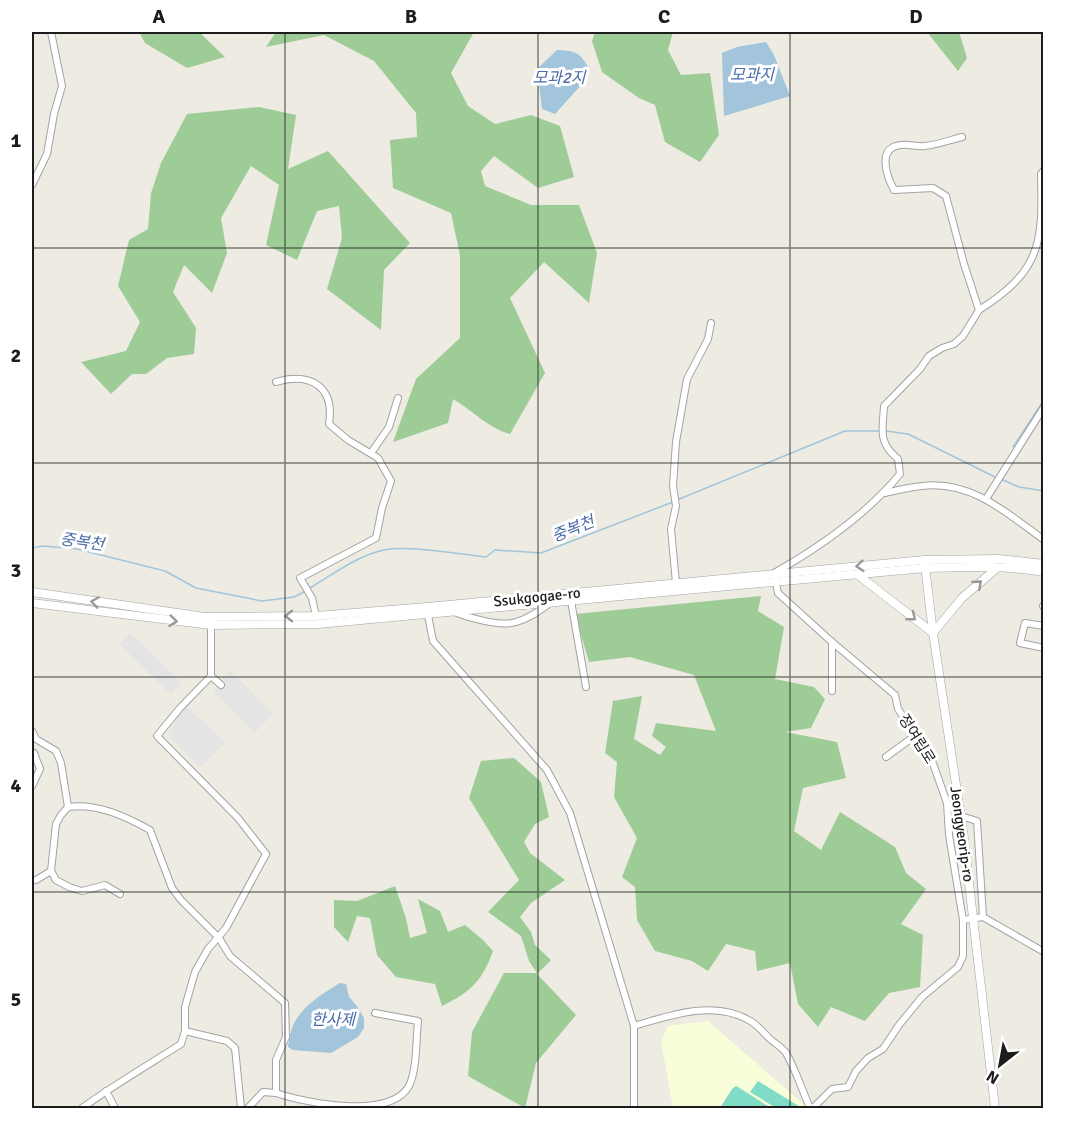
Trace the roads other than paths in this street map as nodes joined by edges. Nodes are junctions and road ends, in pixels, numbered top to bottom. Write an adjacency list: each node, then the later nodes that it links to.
1 (51, 32): 4 (street)
2 (962, 137): 5 (street)
3 (1044, 170): 5 (street)
4 (32, 185)
5 (980, 310): 11 (street)
6 (711, 323): 20 (street)
7 (276, 382): 10 (street)
8 (398, 398): 10 (street)
9 (1044, 407): 12 (street)
10 (371, 453): 27 (street)
11 (885, 493): 12 (street); 19 (street)
12 (986, 499): 13 (street)
13 (1044, 540)
14 (925, 564): 15 (street, Ssukgogae-ro); 16 (street, Ssukgogae-ro); 18 (street, Ssukgogae-ro); 19 (street, Ssukgogae-ro, one-way to 19); 30 (street, Jeongyeorip-ro)
15 (1044, 564)
16 (997, 568): 17 (street, Ssukgogae-ro); 30 (street, one-way to 16)
17 (1044, 572)
18 (858, 575): 19 (street, Ssukgogae-ro); 30 (street, one-way to 30)
19 (775, 577): 20 (street, Ssukgogae-ro); 22 (street, Ssukgogae-ro); 31 (street, 정여립로)
20 (676, 583): 25 (street, Ssukgogae-ro)
21 (32, 592): 28 (street, Ssukgogae-ro, one-way to 21)
22 (570, 601): 24 (street, Ssukgogae-ro); 35 (street)
23 (32, 603): 28 (street, Ssukgogae-ro, one-way to 28)
24 (550, 603): 26 (street, Ssukgogae-ro); 26 (street)
25 (427, 611): 26 (street, Ssukgogae-ro); 27 (street, Ssukgogae-ro); 28 (street, Ssukgogae-ro); 55 (street)
26 (454, 612)
27 (316, 616): 28 (street, Ssukgogae-ro, one-way to 28)
28 (211, 621): 33 (street)
29 (1044, 626): 32 (street)
30 (933, 633): 45 (street, Jeongyeorip-ro)
31 (832, 642): 36 (street); 38 (street, 정여립로)
32 (1044, 648)
33 (211, 675): 34 (street); 52 (street)
34 (221, 685)
35 (586, 687)
36 (832, 691)
37 (32, 731): 39 (street)
38 (916, 735): 41 (street); 43 (street, 정여립로)
39 (36, 740): 40 (street); 44 (street)
40 (33, 754): 42 (street)
41 (886, 757)
42 (32, 786)
43 (947, 802): 45 (street); 50 (street, 정여립로)
44 (68, 807): 46 (street); 52 (street)
45 (960, 816): 49 (street); 51 (street, Jeongyeorip-ro)
46 (51, 871): 47 (street); 48 (street)
47 (36, 880)
48 (120, 894)
49 (983, 917): 51 (street); 53 (street)
50 (963, 920): 51 (street); 64 (street, 정여립로)
51 (973, 920): 65 (street, Jeongyeorip-ro)
52 (219, 938): 56 (street); 58 (street)
53 (1044, 952)
54 (375, 1013): 58 (street)
55 (634, 1026): 63 (street); 64 (street)
56 (185, 1031): 57 (street); 61 (street)
57 (106, 1091): 59 (street); 60 (street)
58 (276, 1093): 62 (street)
59 (82, 1108)
60 (115, 1108)
61 (241, 1108)
62 (248, 1108)
63 (634, 1108)
64 (812, 1108)
65 (995, 1108)

